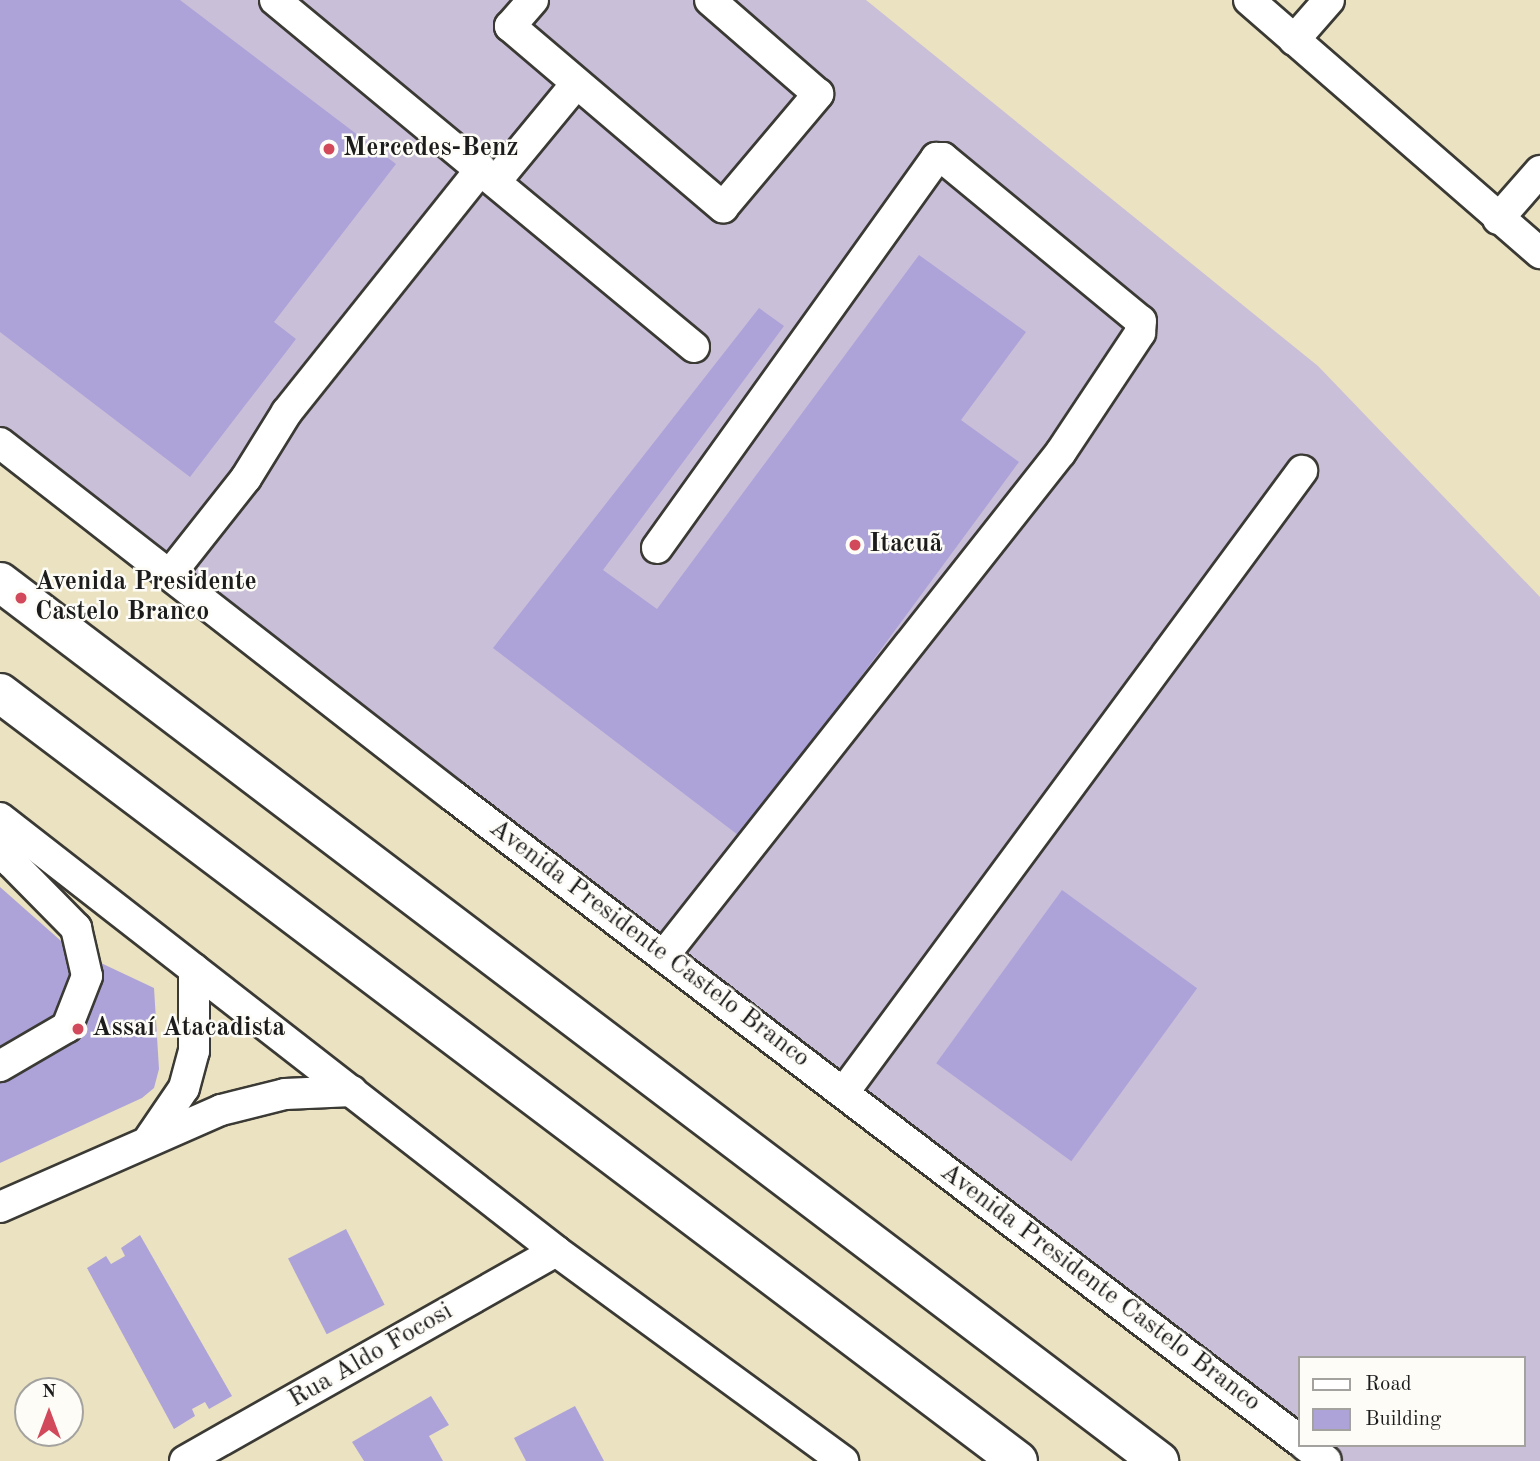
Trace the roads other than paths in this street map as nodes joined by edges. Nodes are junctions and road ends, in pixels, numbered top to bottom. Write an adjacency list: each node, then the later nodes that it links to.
1 (275, 0): 9 (street)
2 (533, 0): 7 (street)
3 (710, 0): 7 (street)
4 (1249, 0): 6 (street)
5 (1329, 0): 6 (street)
6 (1294, 40): 10 (street)
7 (576, 84): 9 (street)
8 (1540, 171): 10 (street)
9 (488, 175): 12 (street); 16 (street)
10 (1498, 219): 11 (street)
11 (1540, 253)
12 (694, 346)
13 (0, 443): 16 (street, Avenida Presidente Castelo Branco)
14 (1302, 471): 25 (street)
15 (657, 548): 21 (street)
16 (171, 573): 21 (street, Avenida Presidente Castelo Branco)
17 (0, 582): 34 (main road)
18 (0, 693): 33 (main road)
19 (0, 818): 22 (street)
20 (0, 843): 23 (street)
21 (665, 954): 25 (street, Avenida Presidente Castelo Branco)
22 (194, 969): 24 (street); 26 (street)
23 (0, 1066)
24 (352, 1091): 26 (street); 28 (street)
25 (844, 1092): 29 (street, Avenida Presidente Castelo Branco)
26 (150, 1139): 27 (street)
27 (0, 1207)
28 (556, 1251): 31 (street, Rua Aldo Focosi); 32 (street)
29 (1298, 1439)
30 (1308, 1447): 35 (street)
31 (186, 1461)
32 (843, 1461)
33 (1018, 1461)
34 (1159, 1461)
35 (1326, 1461)

